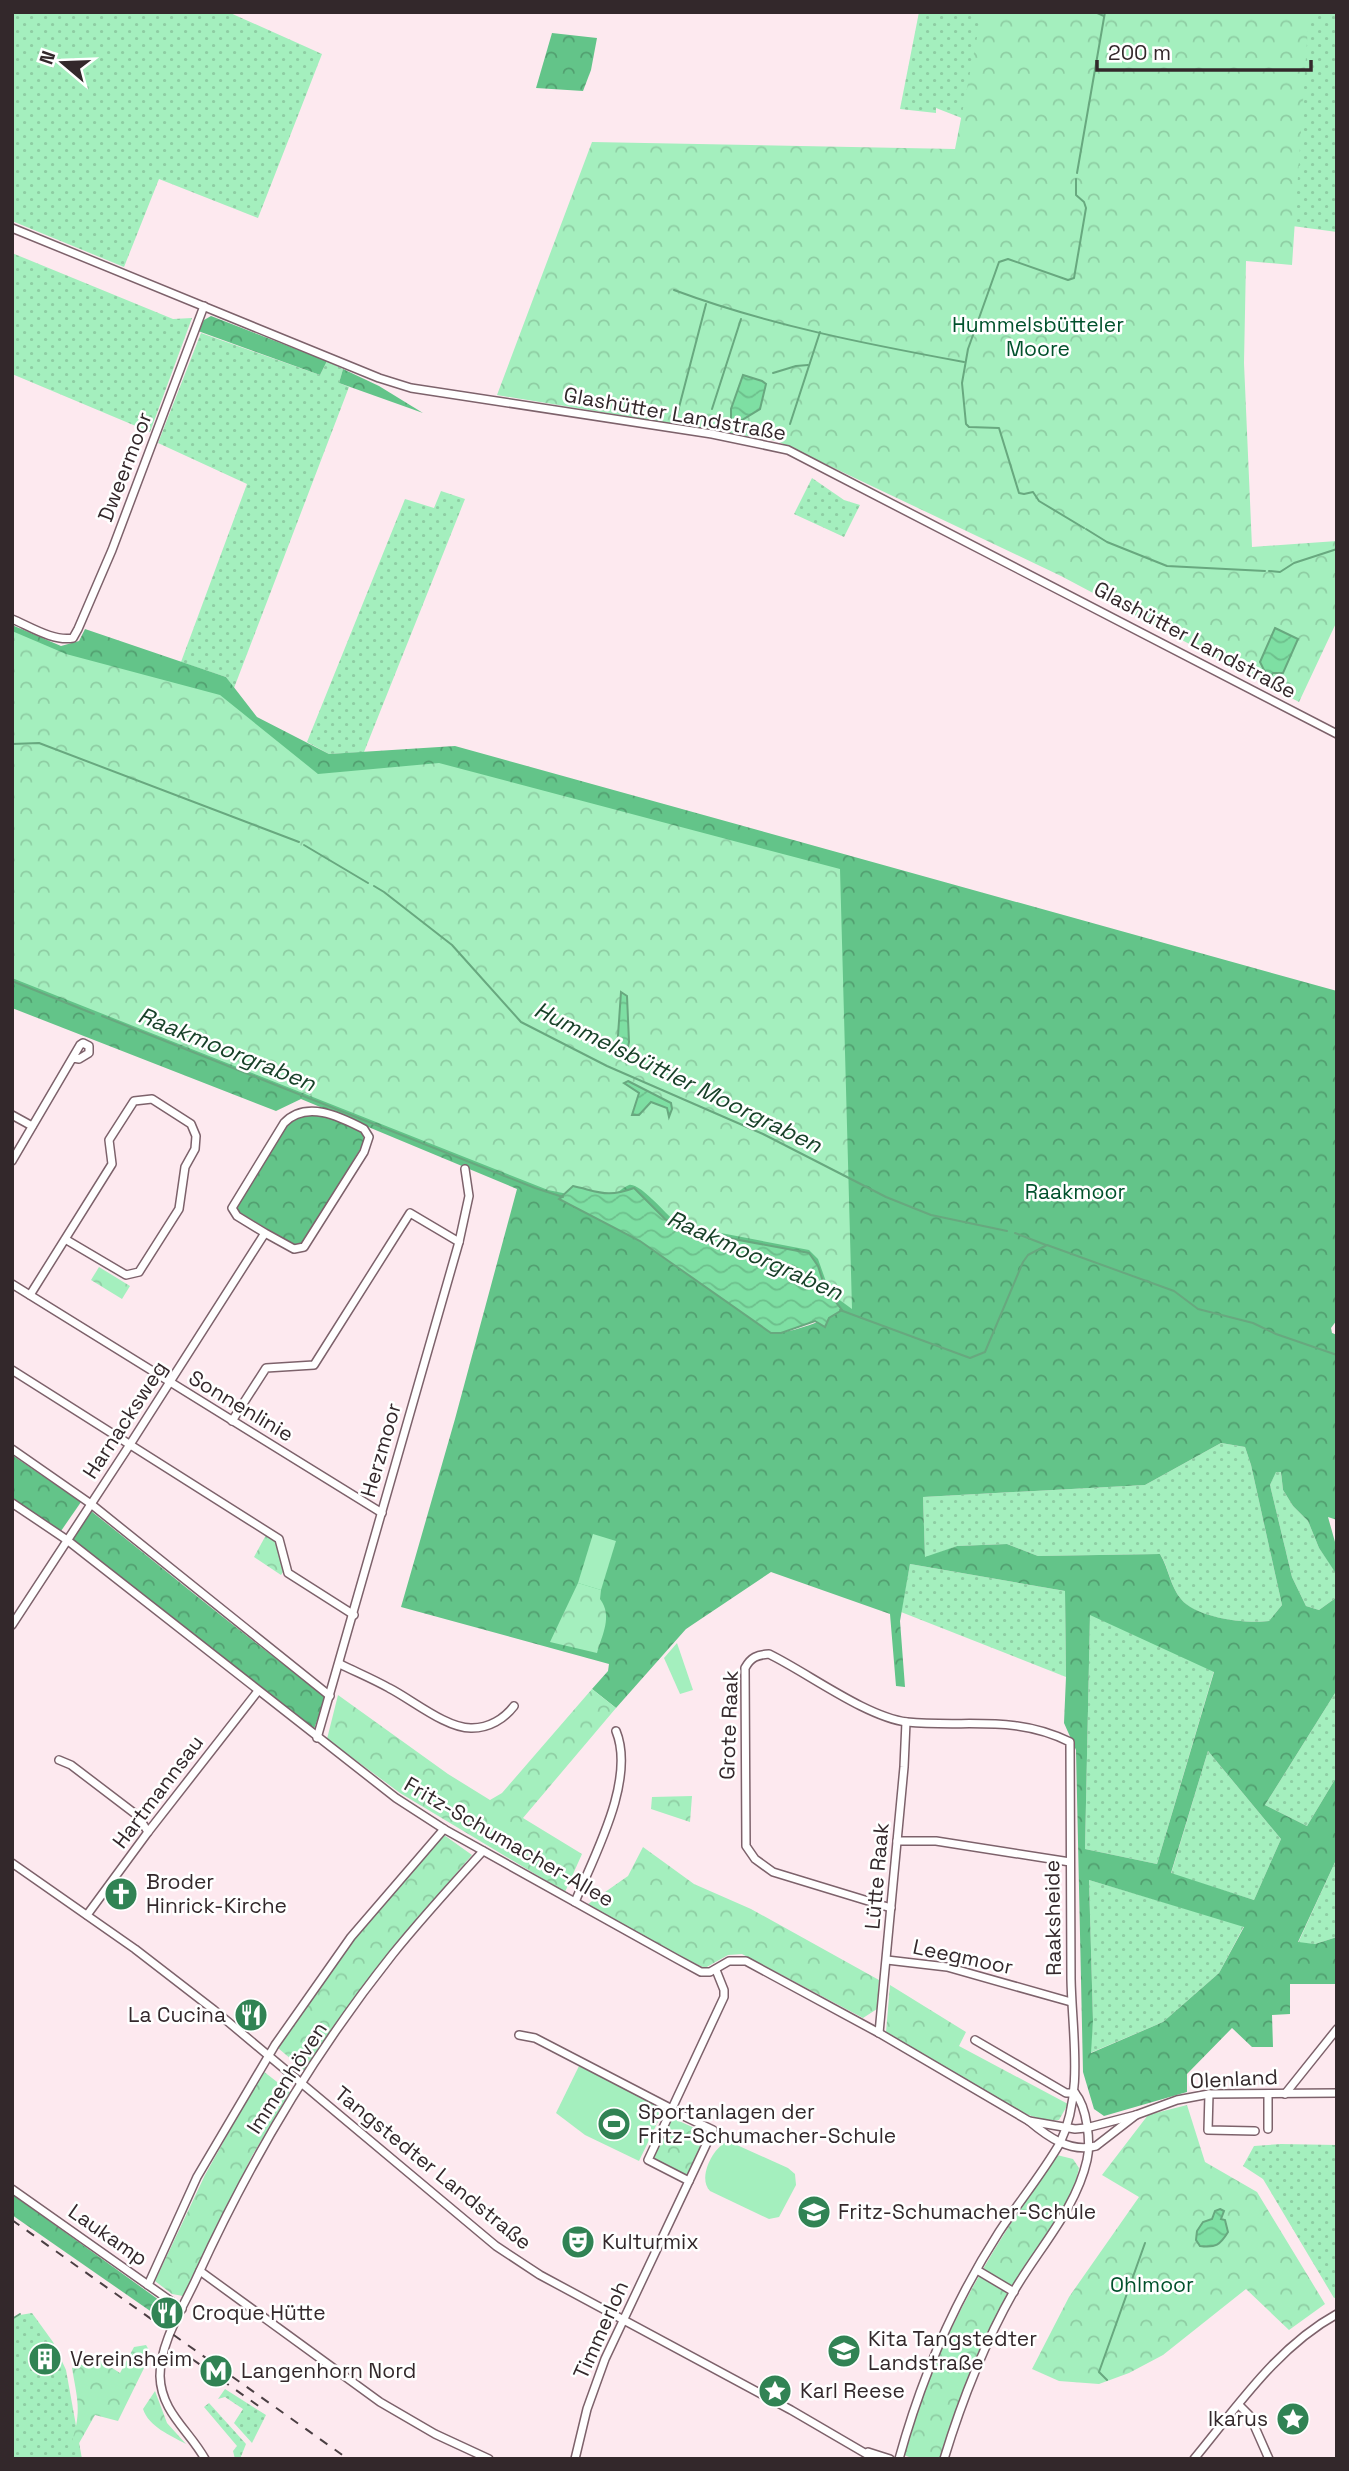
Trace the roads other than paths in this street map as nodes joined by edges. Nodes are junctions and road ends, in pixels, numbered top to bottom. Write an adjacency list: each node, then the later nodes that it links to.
1 (12, 228): 2 (street, Glashütter Landstraße)
2 (204, 306): 3 (street, Dweermoor); 4 (street, Glashütter Landstraße)
3 (12, 619)
4 (1337, 734)
5 (73, 1058): 7 (street)
6 (12, 1115): 7 (street)
7 (33, 1126): 8 (street)
8 (12, 1161)
9 (465, 1169): 12 (street, Herzmoor)
10 (265, 1233): 10 (street); 16 (street, Harnacksweg)
11 (65, 1239): 11 (street); 14 (street)
12 (459, 1242): 17 (street); 22 (street, Herzmoor)
13 (12, 1284): 14 (street, Sonnenlinie)
14 (30, 1295): 16 (street, Sonnenlinie)
15 (12, 1370): 18 (street)
16 (170, 1383): 17 (street, Sonnenlinie); 18 (street, Harnacksweg)
17 (232, 1421): 22 (street, Sonnenlinie)
18 (129, 1446): 21 (street, Harnacksweg); 24 (street)
19 (12, 1449): 21 (street)
20 (12, 1503): 23 (street, Fritz-Schumacher-Allee)
21 (92, 1504): 23 (street, Harnacksweg); 28 (street)
22 (382, 1513): 24 (street, Herzmoor)
23 (67, 1540): 25 (street, Harnacksweg); 27 (street, Fritz-Schumacher-Allee)
24 (354, 1615): 26 (street, Herzmoor)
25 (12, 1625)
26 (340, 1664): 28 (street, Herzmoor); 29 (street)
27 (258, 1691): 32 (street, Fritz-Schumacher-Allee); 36 (street, Hartmannsau)
28 (330, 1696): 32 (street, Herzmoor)
29 (514, 1706)
30 (906, 1722): 33 (street, Grote Raak); 37 (street, Lütte Raak); 42 (street, Grote Raak)
31 (617, 1731): 41 (street)
32 (317, 1738): 35 (street, Fritz-Schumacher-Allee)
33 (1070, 1742): 39 (street, Raaksheide)
34 (59, 1760): 36 (street)
35 (443, 1829): 38 (street, Fritz-Schumacher-Allee); 51 (street, Immenhöven)
36 (148, 1832): 43 (street, Hartmannsau)
37 (897, 1841): 39 (street); 42 (street, Lütte Raak)
38 (483, 1851): 41 (street, Fritz-Schumacher-Allee); 52 (street, Immenhöven)
39 (1070, 1862): 46 (street, Raaksheide)
40 (12, 1863): 43 (street, Tangstedter Landstraße)
41 (575, 1902): 45 (street, Fritz-Schumacher-Allee)
42 (891, 1908): 44 (street, Lütte Raak)
43 (87, 1915): 51 (street, Tangstedter Landstraße)
44 (887, 1960): 46 (street, Leegmoor); 48 (street, Lütte Raak)
45 (716, 1970): 48 (street, Fritz-Schumacher-Allee); 58 (street)
46 (1071, 2002): 53 (street, Raaksheide)
47 (1337, 2028): 57 (street)
48 (879, 2033): 60 (street, Fritz-Schumacher-Allee)
49 (519, 2035): 58 (street, Timmerloh)
50 (975, 2040): 53 (street)
51 (268, 2057): 52 (street, Tangstedter Landstraße); 71 (street, Immenhöven)
52 (300, 2084): 70 (street, Immenhöven); 75 (street, Tangstedter Landstraße)
53 (1075, 2093): 61 (street, Raaksheide); 62 (street, Raaksheide)
54 (1337, 2093): 57 (street, Olenland)
55 (1209, 2094): 56 (street, Olenland); 59 (street, Olenland); 64 (street)
56 (1268, 2094): 57 (street, Olenland); 63 (street)
57 (1285, 2094)
58 (672, 2110): 67 (street); 67 (street, Timmerloh)
59 (1136, 2115): 62 (street, Olenland); 66 (street, Olenland)
60 (1029, 2121): 61 (street, Fritz-Schumacher-Allee); 65 (street, Fritz-Schumacher-Allee)
61 (1071, 2128): 62 (street, Olenland); 65 (street, Raaksheide)
62 (1086, 2128): 66 (street, Raaksheide)
63 (1268, 2129)
64 (1255, 2131)
65 (1061, 2139): 66 (street, Fritz-Schumacher-Allee); 69 (street, Raaksheide)
66 (1088, 2148): 72 (street, Raaksheide)
67 (689, 2181): 75 (street, Timmerloh)
68 (12, 2189): 71 (street, Laukamp)
69 (976, 2270): 72 (street); 83 (street, Raaksheide)
70 (200, 2271): 73 (street, Immenhöven); 79 (street)
71 (148, 2285): 73 (street, Laukamp)
72 (1014, 2291): 84 (street, Raaksheide)
73 (182, 2309): 78 (street, Immenhöven)
74 (1337, 2314): 76 (street)
75 (623, 2320): 77 (street, Tangstedter Landstraße); 80 (street, Timmerloh)
76 (1239, 2405): 85 (street); 86 (street)
77 (864, 2451): 81 (street, Tangstedter Landstraße); 82 (street, Tangstedter Landstraße)
78 (205, 2459)
79 (489, 2459)
80 (575, 2459)
81 (875, 2459)
82 (890, 2459)
83 (899, 2459)
84 (944, 2459)
85 (1194, 2459)
86 (1269, 2459)

